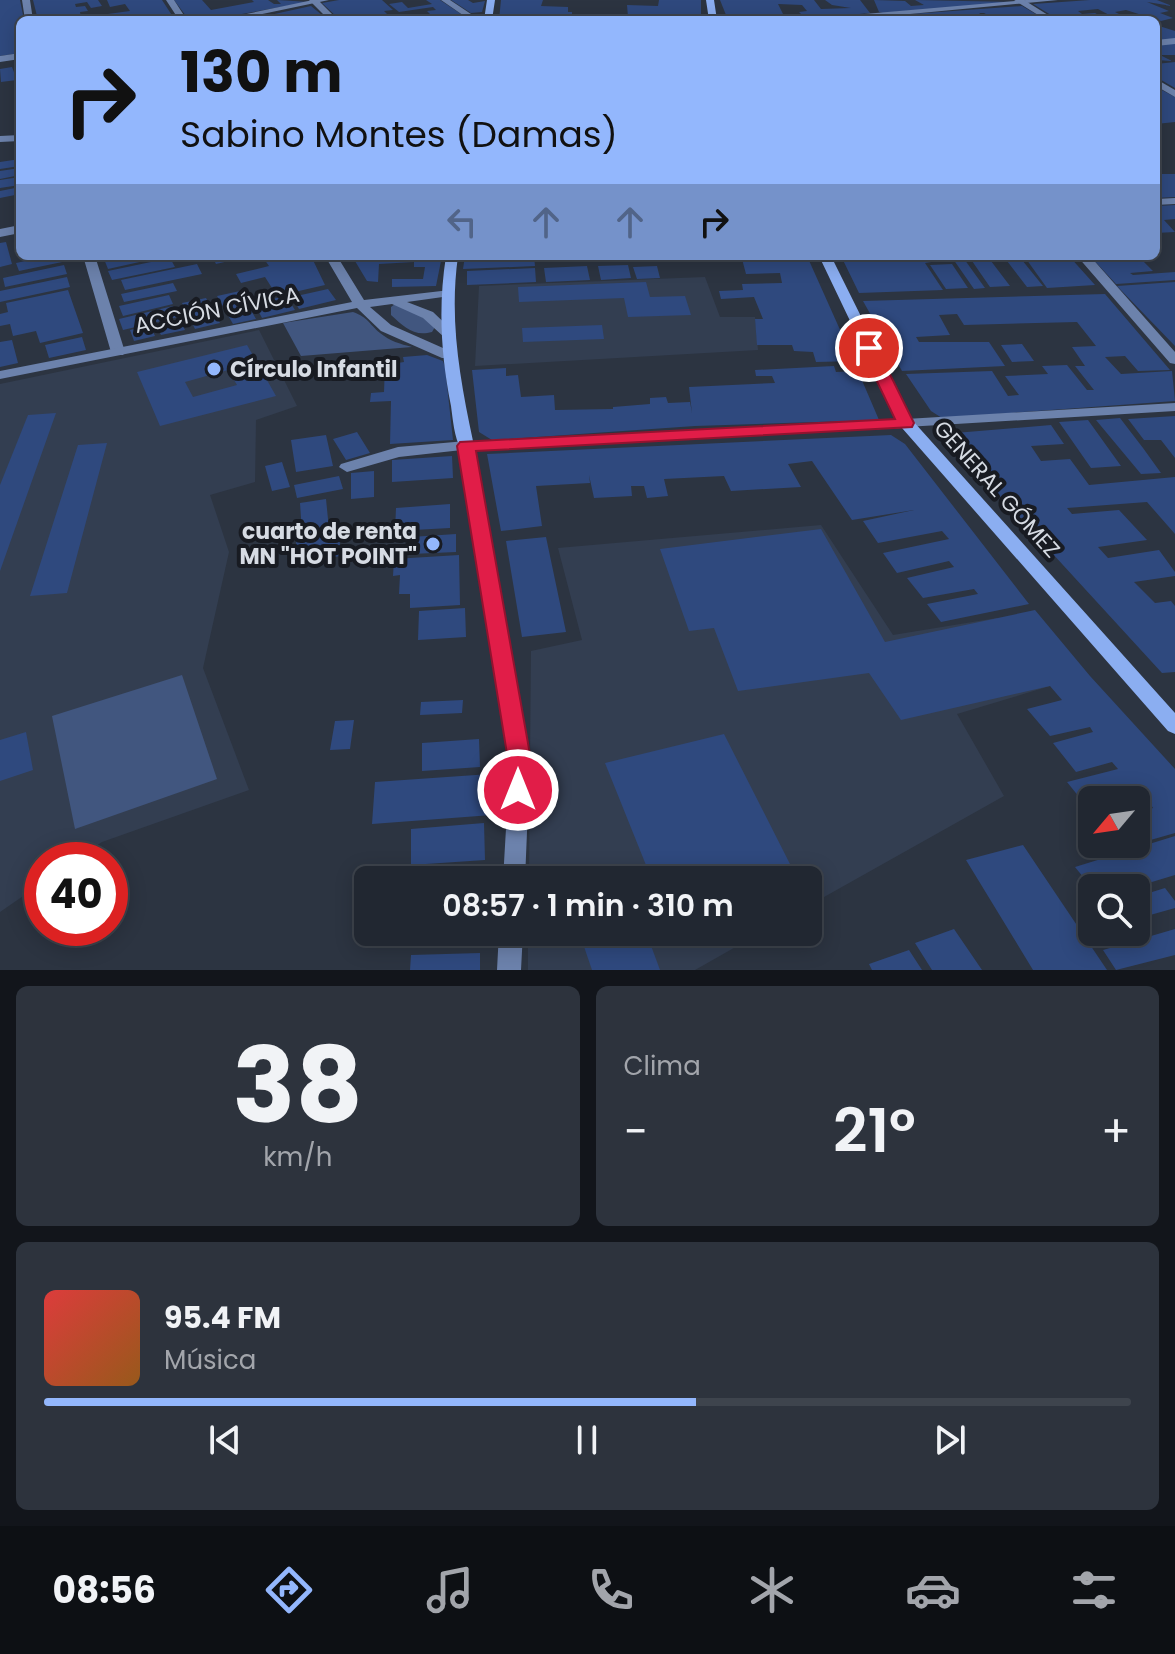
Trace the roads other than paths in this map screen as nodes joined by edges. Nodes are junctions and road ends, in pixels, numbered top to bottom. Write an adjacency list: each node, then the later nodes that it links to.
1 (445, 0): 7 (street)
2 (1054, 0): 4 (street)
3 (318, 1): 6 (street)
4 (1020, 1): 5 (street); 8 (street)
5 (877, 14)
6 (241, 16)
7 (470, 16)
8 (1045, 16)
9 (90, 260): 18 (street)
10 (333, 260): 16 (street)
11 (451, 260): 14 (main road)
12 (827, 260): 23 (main road, GENERAL GÓMEZ)
13 (1087, 260): 20 (street)
14 (445, 293): 15 (street, ACCIÓN CÍVICA); 17 (main road)
15 (393, 301): 16 (street, ACCIÓN CÍVICA); 17 (street)
16 (360, 304): 18 (street, ACCIÓN CÍVICA); 19 (street)
17 (449, 334): 19 (main road)
18 (118, 352): 21 (street, ACCIÓN CÍVICA)
19 (447, 355): 24 (main road)
20 (1175, 360)
21 (0, 375)
22 (1175, 407): 23 (street)
23 (906, 423): 24 (main road); 26 (main road, GENERAL GÓMEZ)
24 (466, 446): 25 (street); 27 (street)
25 (347, 467)
26 (1175, 726)
27 (515, 866)
28 (510, 946): 29 (street)
29 (509, 970)

